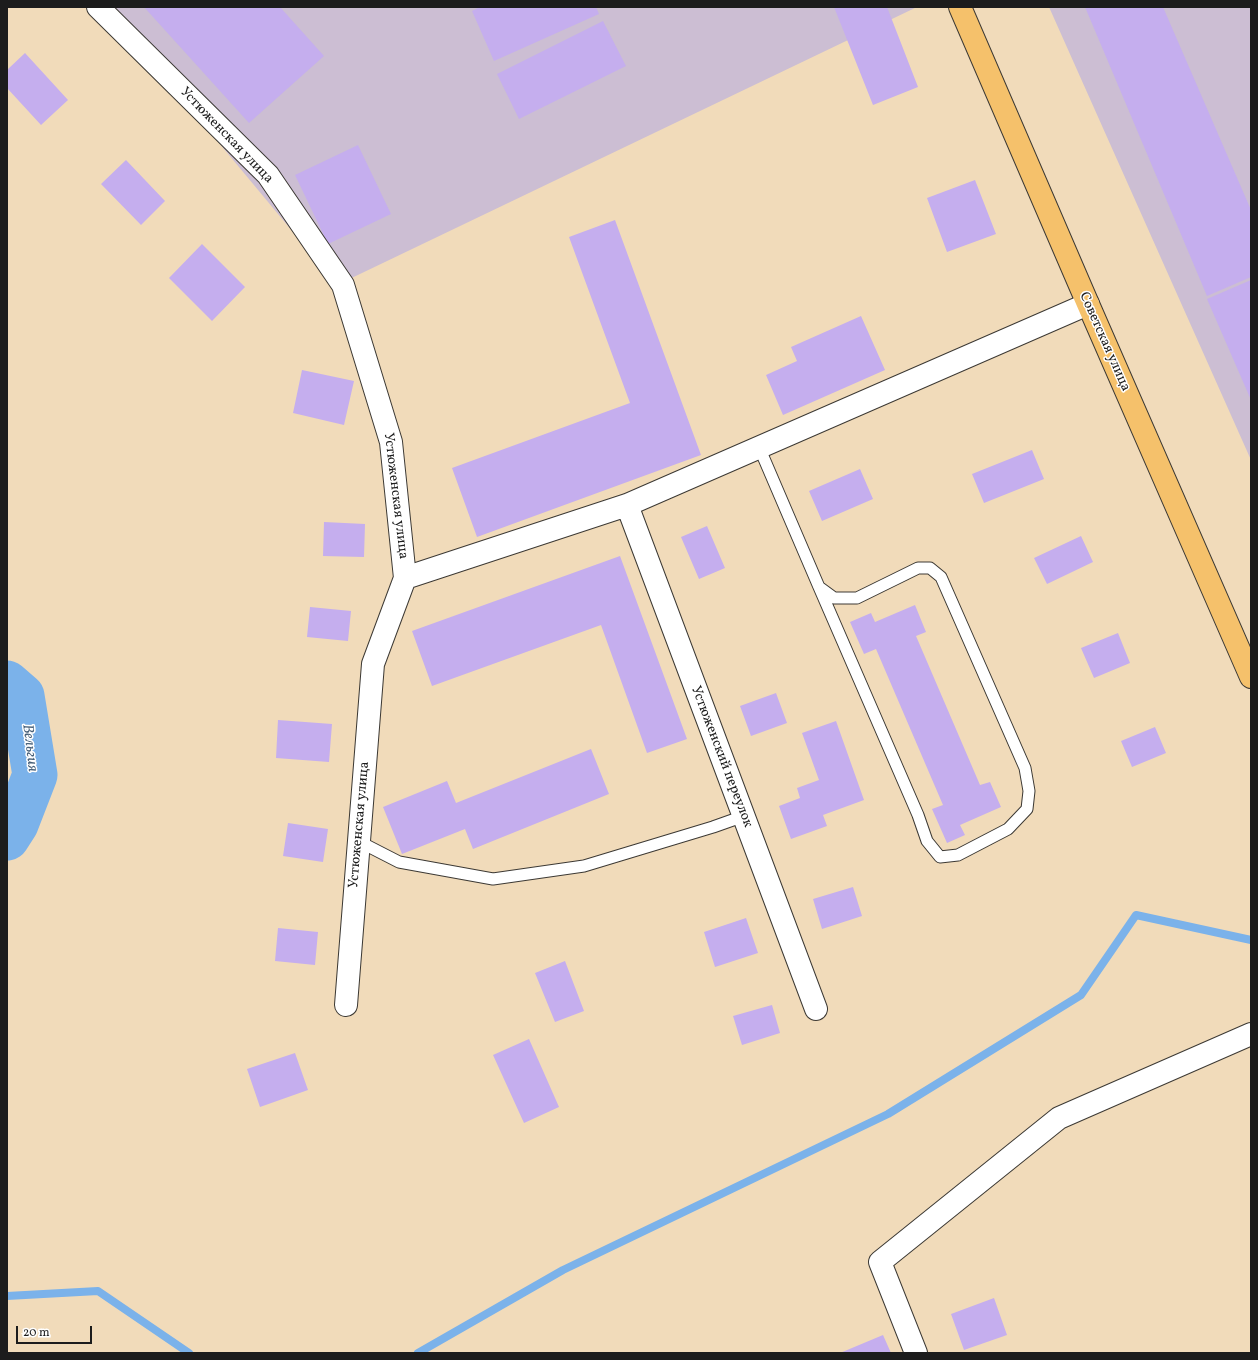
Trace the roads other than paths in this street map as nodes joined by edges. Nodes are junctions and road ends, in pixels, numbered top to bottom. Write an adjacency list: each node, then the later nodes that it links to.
1 (98, 7): 6 (street, Устюженская улица)
2 (960, 7): 3 (main road, Советская улица)
3 (1088, 304): 4 (street); 8 (main road, Советская улица)
4 (759, 448): 5 (street); 7 (lane)
5 (627, 505): 6 (street); 9 (street, Устюженский переулок)
6 (405, 578): 10 (street, Устюженская улица)
7 (819, 587): 7 (lane)
8 (1250, 674)
9 (744, 816): 10 (lane); 12 (street, Устюженский переулок)
10 (358, 841): 11 (street, Устюженская улица)
11 (346, 1005)
12 (816, 1009)
13 (1251, 1034): 14 (street)
14 (916, 1353)

